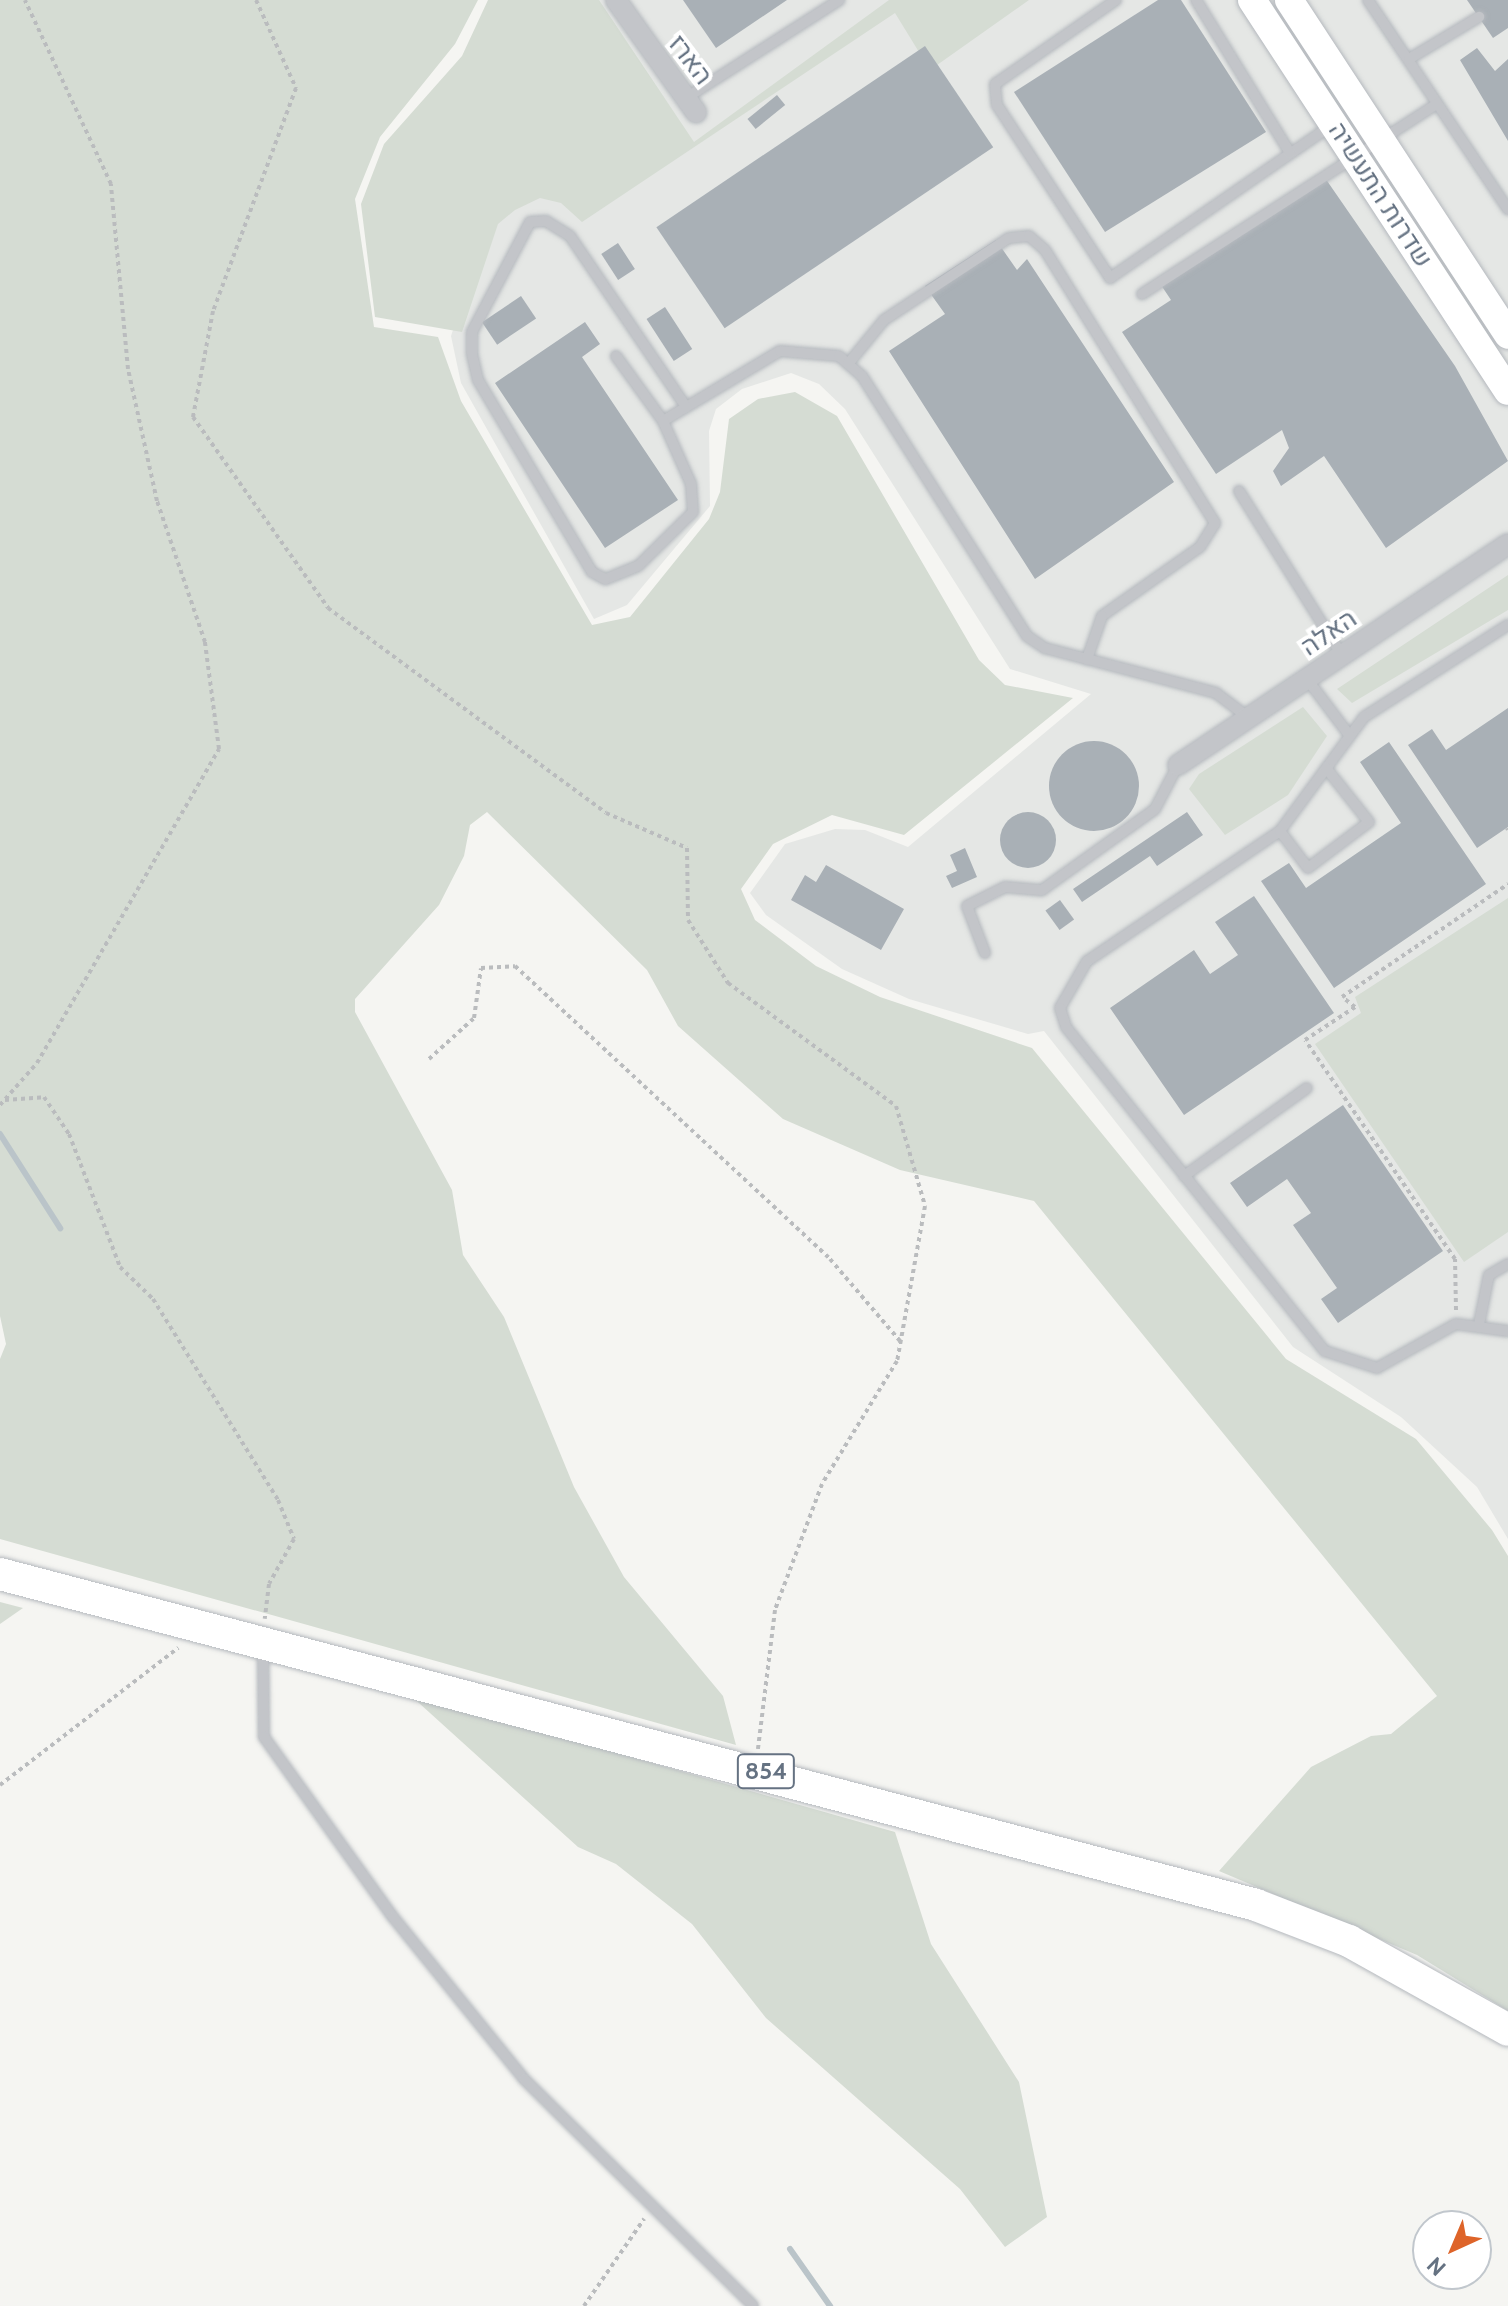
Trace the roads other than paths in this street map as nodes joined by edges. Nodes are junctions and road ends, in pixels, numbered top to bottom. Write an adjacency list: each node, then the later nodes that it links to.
1 (616, 0): 11 (street, הארז)
2 (839, 0): 11 (lane)
3 (1116, 0): 14 (lane)
4 (1196, 0): 14 (lane)
5 (1252, 0): 12 (street, שדרות התעשיה)
6 (1289, 0): 13 (street, שדרות התעשיה)
7 (1368, 0): 9 (lane)
8 (1479, 17): 9 (lane)
9 (1409, 59): 10 (lane)
10 (1437, 104): 13 (lane); 16 (lane)
11 (691, 105)
12 (1333, 124): 14 (lane); 15 (street, שדרות התעשיה)
13 (1382, 142): 15 (lane); 18 (street, שדרות התעשיה)
14 (1290, 153)
15 (1355, 157): 17 (lane); 21 (street, שדרות התעשיה)
16 (1508, 209)
17 (1142, 294)
18 (1508, 335)
19 (616, 356): 23 (lane)
20 (848, 364): 22 (lane); 28 (lane); 28 (lane)
21 (1508, 391)
22 (686, 407): 23 (lane); 23 (lane)
23 (663, 421)
24 (1239, 491): 27 (lane)
25 (1508, 544): 27 (street, האלה)
26 (1508, 625): 31 (lane)
27 (1342, 655): 29 (street, האלה)
28 (1087, 659): 30 (lane)
29 (1307, 679): 30 (street, האלה); 31 (lane)
30 (1249, 718): 32 (street, האלה)
31 (1350, 736): 33 (lane)
32 (1178, 765): 35 (lane)
33 (1326, 768): 34 (lane); 34 (lane)
34 (1280, 831): 37 (lane)
35 (985, 953)
36 (1307, 1088): 37 (lane)
37 (1184, 1176): 39 (lane)
38 (1508, 1264): 39 (lane)
39 (1479, 1324): 40 (lane)
40 (1508, 1331)
41 (0, 1574): 42 (main road, 854)
42 (263, 1641): 43 (main road, 854); 44 (lane)
43 (1508, 2030)
44 (753, 2306)

